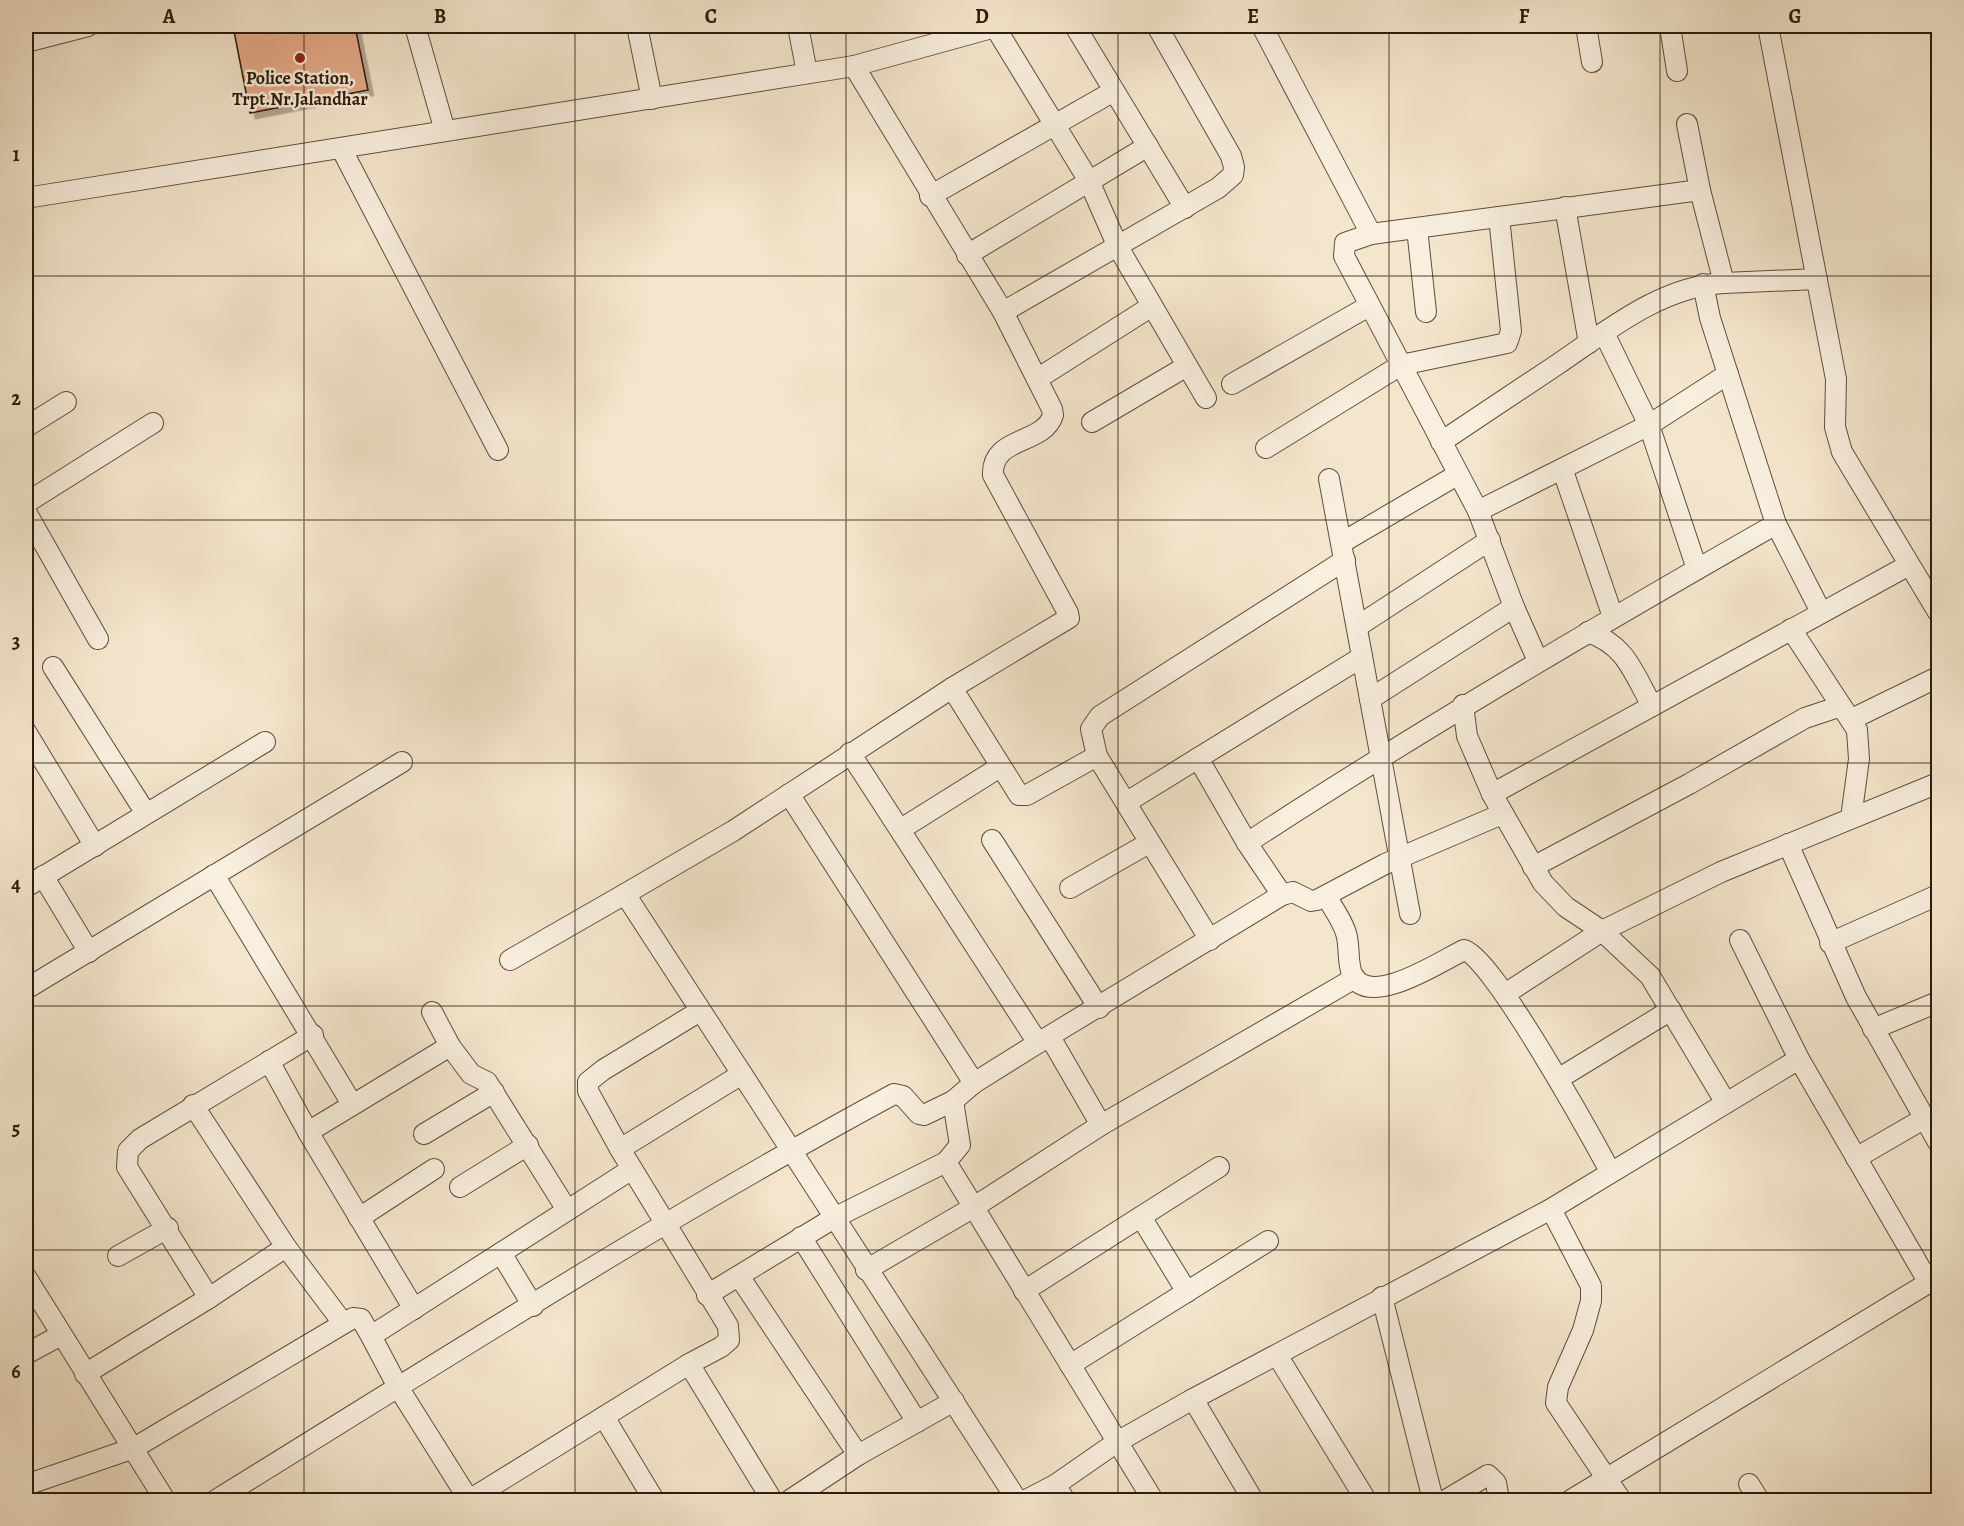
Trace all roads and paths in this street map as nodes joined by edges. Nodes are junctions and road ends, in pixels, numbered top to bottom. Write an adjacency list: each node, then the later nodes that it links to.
1 (88, 26): 13 (street)
2 (415, 26): 22 (street)
3 (637, 26): 19 (street)
4 (798, 26): 17 (street)
5 (997, 26): 12 (street); 20 (street)
6 (1075, 26): 18 (street)
7 (1158, 26): 30 (street)
8 (1262, 26): 33 (street)
9 (1586, 26): 14 (street)
10 (1670, 26): 16 (street)
11 (1768, 26): 36 (street)
12 (957, 31): 15 (street)
13 (26, 42)
14 (1592, 62)
15 (854, 66): 17 (street); 27 (street)
16 (1677, 70)
17 (807, 73): 19 (street)
18 (1114, 91): 20 (street); 23 (street)
19 (652, 99): 22 (street)
20 (1054, 124): 25 (street); 27 (street)
21 (1688, 124): 26 (street)
22 (445, 131): 24 (street)
23 (1148, 146): 25 (street); 30 (street)
24 (341, 148): 28 (street); 57 (street)
25 (1089, 181): 34 (street); 35 (street)
26 (1700, 190): 29 (street); 37 (street)
27 (930, 196): 35 (street)
28 (26, 198)
29 (1565, 207): 31 (street); 43 (street)
30 (1185, 208): 34 (street)
31 (1499, 217): 32 (street); 44 (street)
32 (1417, 228): 33 (street); 42 (street)
33 (1371, 234): 40 (street)
34 (1118, 247): 39 (street); 41 (street)
35 (967, 255): 41 (street)
36 (1816, 279): 37 (street); 67 (street)
37 (1724, 283): 38 (street)
38 (1703, 284): 43 (street); 46 (street)
39 (1152, 306): 45 (street); 47 (street)
40 (1369, 306): 44 (street); 48 (street)
41 (1003, 312): 47 (street)
42 (1426, 312)
43 (1596, 338): 53 (street); 55 (street)
44 (1401, 365): 55 (street); 56 (street)
45 (1187, 366): 49 (street); 51 (street)
46 (1728, 374): 53 (street); 64 (street)
47 (1037, 379): 81 (street)
48 (1232, 384)
49 (1206, 398)
50 (66, 402): 54 (street)
51 (1092, 422)
52 (153, 423): 61 (street)
53 (1650, 425): 58 (street); 68 (street)
54 (26, 427)
55 (1441, 442): 59 (street)
56 (1266, 448)
57 (498, 450)
58 (1563, 471): 62 (street); 72 (street)
59 (1457, 475): 62 (street); 66 (street)
60 (1329, 479): 66 (street)
61 (26, 503)
62 (1478, 511): 65 (street)
63 (26, 512): 76 (street)
64 (1776, 524): 68 (street); 70 (street)
65 (1490, 540): 69 (street); 73 (street)
66 (1344, 551): 73 (street); 89 (street)
67 (1909, 565): 70 (street); 71 (street)
68 (1697, 569): 72 (street)
69 (1514, 608): 78 (street); 82 (street)
70 (1821, 612): 74 (street)
71 (1938, 612)
72 (1613, 617): 75 (street)
73 (1358, 626): 77 (street)
74 (1791, 629): 84 (street); 85 (street)
75 (1587, 632): 78 (street); 84 (street)
76 (98, 639)
77 (1362, 657): 82 (street); 91 (street)
78 (1538, 661): 83 (street)
79 (53, 667): 98 (street)
80 (1938, 677): 85 (street)
81 (952, 688): 88 (street); 93 (street)
82 (1370, 699): 90 (street)
83 (1463, 705): 90 (street); 96 (street)
84 (1652, 706): 96 (street)
85 (1846, 713): 100 (street); 108 (street)
86 (26, 732): 106 (street)
87 (265, 742): 98 (street)
88 (850, 753): 95 (street); 101 (street)
89 (1096, 756): 93 (street); 97 (street)
90 (1379, 756): 104 (street); 107 (street)
91 (1197, 758): 97 (street); 104 (street)
92 (402, 762): 109 (street)
93 (1000, 767): 101 (street)
94 (1938, 783): 100 (street)
95 (789, 794): 113 (street); 140 (street)
96 (1492, 794): 99 (street)
97 (1127, 802): 103 (street)
98 (145, 812): 106 (street)
99 (1502, 814): 107 (street); 108 (street)
100 (1851, 818): 105 (street)
101 (901, 829): 134 (street)
102 (992, 840): 128 (street)
103 (1149, 843): 112 (street); 120 (street)
104 (1247, 843): 115 (street)
105 (1788, 844): 118 (street); 121 (street)
106 (95, 846): 110 (street)
107 (1399, 858): 116 (street); 117 (street)
108 (1533, 867): 118 (street)
109 (214, 875): 122 (street); 133 (street)
110 (43, 876): 111 (street); 122 (street)
111 (26, 887)
112 (1070, 888)
113 (625, 894): 123 (street); 130 (street)
114 (1938, 895): 121 (street)
115 (1282, 896): 116 (street); 120 (street)
116 (1326, 896): 124 (street)
117 (1410, 914)
118 (1602, 931): 126 (street); 129 (street)
119 (1740, 939): 136 (street)
120 (1210, 940): 128 (street)
121 (1830, 943): 132 (street)
122 (89, 952): 125 (street)
123 (510, 960)
124 (1355, 978): 126 (street); 147 (street)
125 (26, 989)
126 (1505, 994): 139 (street)
127 (1938, 1002): 132 (street)
128 (1099, 1008): 134 (street)
129 (1671, 1010): 139 (street); 143 (street)
130 (700, 1011): 138 (street); 152 (street)
131 (432, 1012): 135 (street)
132 (1873, 1029): 146 (street)
133 (313, 1035): 137 (street); 144 (street)
134 (1044, 1040): 140 (street); 147 (street)
135 (450, 1046): 141 (street); 144 (street)
136 (1799, 1059): 143 (street); 154 (street)
137 (269, 1061): 145 (street); 148 (street)
138 (742, 1074): 152 (street); 153 (street)
139 (1558, 1079): 159 (street)
140 (974, 1083): 142 (street)
141 (494, 1092): 149 (street); 151 (street)
142 (953, 1101): 153 (street); 155 (street)
143 (1726, 1103): 159 (street)
144 (352, 1104): 148 (street)
145 (193, 1106): 168 (street); 171 (street)
146 (1925, 1118): 150 (street); 154 (street)
147 (1101, 1125): 161 (street)
148 (308, 1132): 165 (street)
149 (424, 1134)
150 (1938, 1142)
151 (528, 1145): 160 (street); 163 (street)
152 (620, 1149): 158 (street)
153 (791, 1149): 166 (street); 167 (street)
154 (1856, 1158): 177 (street)
155 (946, 1162): 161 (street); 166 (street)
156 (1220, 1167): 164 (street)
157 (434, 1169): 165 (street)
158 (632, 1169): 163 (street); 167 (street)
159 (1610, 1171): 162 (street)
160 (460, 1187)
161 (974, 1207): 174 (street); 178 (street)
162 (1551, 1209): 181 (street); 201 (street)
163 (567, 1210): 172 (street)
164 (1141, 1217): 178 (street); 179 (street)
165 (359, 1218): 184 (street)
166 (834, 1218): 169 (street); 174 (street)
167 (663, 1224): 180 (street); 183 (street)
168 (168, 1228): 173 (street); 182 (street)
169 (801, 1237): 175 (street); 197 (street)
170 (1268, 1241): 179 (street)
171 (286, 1247): 182 (street); 185 (street)
172 (501, 1253): 183 (street); 184 (street)
173 (118, 1256)
174 (867, 1270): 195 (street)
175 (739, 1276): 180 (street); 200 (street)
176 (26, 1277): 186 (street)
177 (1934, 1280): 201 (street)
178 (1024, 1291): 191 (street)
179 (1187, 1292): 191 (street)
180 (707, 1295): 190 (street)
181 (1382, 1297): 189 (street); 215 (street)
182 (209, 1298): 192 (street)
183 (533, 1306): 193 (street)
184 (414, 1309): 187 (street)
185 (343, 1323): 187 (street); 199 (street)
186 (61, 1335): 188 (street); 192 (street)
187 (371, 1335): 193 (street)
188 (26, 1354)
189 (1277, 1355): 194 (street); 214 (street)
190 (689, 1364): 196 (street); 208 (street)
191 (1070, 1365): 198 (street)
192 (85, 1374): 199 (street)
193 (398, 1387): 205 (street); 206 (street)
194 (1193, 1399): 198 (street); 213 (street)
195 (954, 1401): 197 (street); 210 (street)
196 (604, 1417): 206 (street); 207 (street)
197 (917, 1422): 200 (street)
198 (1117, 1442): 203 (street); 212 (street)
199 (134, 1448): 202 (street); 204 (street)
200 (858, 1455): 209 (street)
201 (1607, 1478): 218 (street); 219 (street)
202 (26, 1485)
203 (1060, 1493): 211 (street)
204 (165, 1500)
205 (216, 1500)
206 (469, 1500)
207 (654, 1500)
208 (772, 1500)
209 (790, 1500)
210 (1017, 1500)
211 (1026, 1500)
212 (1153, 1500)
213 (1253, 1500)
214 (1366, 1500)
215 (1433, 1500)
216 (1446, 1500): 217 (street)
217 (1499, 1500)
218 (1571, 1500)
219 (1621, 1500)

